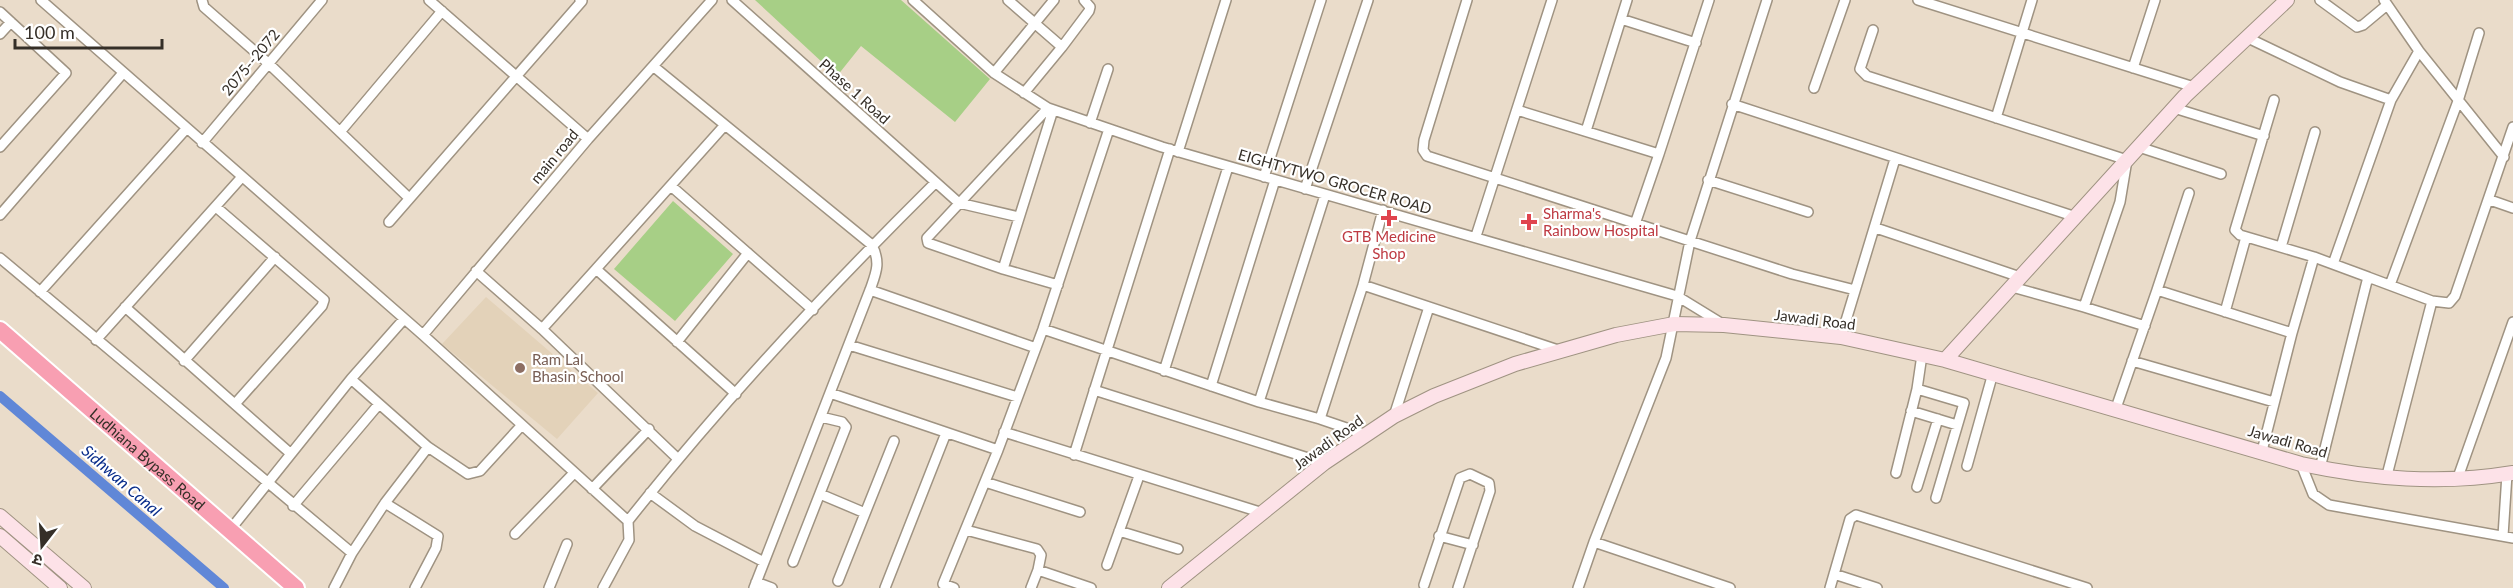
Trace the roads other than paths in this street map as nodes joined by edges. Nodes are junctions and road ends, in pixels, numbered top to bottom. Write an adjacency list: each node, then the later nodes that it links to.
1 (41, 0): 44 (street)
2 (202, 0): 40 (street)
3 (322, 0): 40 (street, 2075--2072)
4 (429, 0): 27 (street)
5 (581, 0): 46 (street)
6 (712, 0): 41 (street, main road)
7 (732, 0): 84 (street, Phase 1 Road)
8 (913, 0): 45 (street, EIGHTYTWO GROCER ROAD)
9 (1008, 0): 31 (street)
10 (1054, 0): 31 (street)
11 (1084, 0): 38 (street)
12 (1226, 0): 72 (street)
13 (1321, 0): 79 (street)
14 (1368, 0): 86 (street)
15 (1467, 0): 81 (street)
16 (1552, 0): 56 (street)
17 (1627, 0): 29 (street)
18 (1709, 0): 37 (street)
19 (1767, 0): 53 (street)
20 (1845, 0): 48 (street)
21 (1918, 0): 33 (street)
22 (2031, 0): 33 (street)
23 (2155, 0): 42 (street)
24 (2287, 0): 36 (street)
25 (2320, 0): 26 (street)
26 (2386, 3): 39 (street)
27 (442, 11): 46 (street); 64 (street)
28 (0, 12): 30 (street)
29 (1621, 19): 37 (street); 63 (street)
30 (11, 22): 35 (street); 70 (street)
31 (1036, 23): 38 (street); 45 (street)
32 (1873, 30): 57 (street)
33 (2022, 33): 42 (street); 57 (street)
34 (2479, 33): 52 (street)
35 (0, 34)
36 (2248, 38): 47 (street); 51 (street)
37 (1695, 43): 73 (street)
38 (1062, 47): 49 (street)
39 (2419, 51): 51 (street); 52 (street)
40 (268, 63): 64 (street); 68 (street, 2075--2072)
41 (654, 66): 59 (street); 67 (street, main road)
42 (2133, 68): 47 (street)
43 (1108, 69): 58 (street)
44 (123, 73): 61 (street); 96 (street)
45 (994, 73): 49 (street, EIGHTYTWO GROCER ROAD)
46 (516, 77): 67 (street); 89 (street)
47 (2194, 87): 54 (street)
48 (1814, 88)
49 (1024, 93): 55 (street, EIGHTYTWO GROCER ROAD)
50 (2274, 100): 66 (street)
51 (2391, 100): 111 (street)
52 (2458, 101): 74 (street); 119 (street)
53 (1732, 104): 75 (street); 83 (street)
54 (2174, 108): 66 (street); 71 (street)
55 (1050, 109): 58 (street, EIGHTYTWO GROCER ROAD); 91 (street); 97 (street)
56 (1517, 110): 63 (street); 81 (street)
57 (1996, 118): 76 (street)
58 (1090, 123): 62 (street, EIGHTYTWO GROCER ROAD)
59 (724, 126): 85 (street); 105 (street)
60 (2513, 127): 69 (street)
61 (186, 129): 68 (street); 123 (street)
62 (1109, 129): 72 (street, EIGHTYTWO GROCER ROAD); 117 (street)
63 (1586, 131): 73 (street)
64 (340, 132): 89 (street)
65 (2316, 132): 106 (street)
66 (2264, 136): 103 (street)
67 (588, 139): 114 (street, main road)
68 (202, 143): 80 (street)
69 (2511, 143): 74 (street)
70 (0, 147)
71 (2139, 147): 76 (street); 78 (street)
72 (1174, 151): 77 (street, EIGHTYTWO GROCER ROAD); 147 (street)
73 (1659, 154): 100 (street)
74 (2504, 157): 90 (street)
75 (1895, 159): 98 (street); 101 (street)
76 (2127, 160): 98 (street); 128 (street)
77 (1228, 167): 79 (street, EIGHTYTWO GROCER ROAD); 153 (street)
78 (2221, 174)
79 (1264, 177): 82 (street, EIGHTYTWO GROCER ROAD)
80 (242, 178): 92 (street); 131 (street)
81 (1496, 178): 100 (street); 102 (street)
82 (1275, 180): 86 (street, EIGHTYTWO GROCER ROAD); 156 (street)
83 (1708, 180): 95 (street); 104 (street)
84 (935, 183): 91 (street, Phase 1 Road); 105 (street)
85 (671, 186): 107 (street); 112 (street)
86 (1305, 189): 88 (street, EIGHTYTWO GROCER ROAD)
87 (2189, 193): 122 (street)
88 (1325, 195): 94 (street, EIGHTYTWO GROCER ROAD); 162 (street)
89 (409, 198): 99 (street)
90 (2490, 200): 93 (street); 125 (street)
91 (959, 203): 97 (street); 113 (street)
92 (216, 207): 108 (street); 126 (street)
93 (2513, 208)
94 (1383, 210): 102 (street, EIGHTYTWO GROCER ROAD); 118 (street)
95 (1808, 212)
96 (0, 215)
97 (1019, 217): 113 (street)
98 (2076, 217): 116 (street)
99 (389, 222)
100 (1635, 224): 104 (street)
101 (1876, 228): 116 (street); 121 (street)
102 (1476, 236): 124 (street, EIGHTYTWO GROCER ROAD)
103 (2246, 237): 106 (street); 130 (street)
104 (1690, 241): 121 (street); 124 (street)
105 (872, 245): 120 (street); 129 (street)
106 (2281, 247): 109 (street)
107 (748, 253): 129 (street); 143 (street)
108 (275, 257): 151 (street); 164 (street)
109 (2313, 257): 111 (street); 139 (street)
110 (0, 258): 123 (street)
111 (2333, 264): 115 (street)
112 (596, 269): 136 (street); 143 (street)
113 (1003, 269): 117 (street)
114 (476, 272): 136 (street); 140 (street, main road)
115 (2368, 277): 119 (street); 188 (street)
116 (2016, 282): 128 (street); 150 (street)
117 (1058, 285): 137 (street)
118 (1363, 285): 127 (street); 170 (street)
119 (2390, 285): 125 (street)
120 (870, 290): 145 (street); 146 (street)
121 (1855, 290): 141 (street)
122 (2157, 290): 130 (street); 135 (street)
123 (40, 292): 142 (street)
124 (1677, 296): 133 (street); 134 (street, EIGHTYTWO GROCER ROAD)
125 (2432, 301): 193 (street)
126 (125, 307): 142 (street); 151 (street)
127 (1429, 307): 148 (street); 168 (street)
128 (2084, 307): 135 (street)
129 (813, 310): 160 (street)
130 (2225, 312): 139 (street)
131 (404, 319): 140 (street); 155 (street)
132 (2513, 322): 194 (street)
133 (1674, 324): 134 (street, Jawadi Road); 148 (street, Jawadi Road); 217 (street)
134 (1724, 325): 141 (street, Jawadi Road)
135 (2145, 326): 152 (street)
136 (542, 329): 174 (street)
137 (1043, 329): 146 (street); 147 (street)
138 (0, 330): 209 (highway, Ludhiana Bypass Road)
139 (2292, 333): 163 (street)
140 (423, 335): 173 (street)
141 (1841, 337): 149 (street, Jawadi Road)
142 (96, 340): 196 (street)
143 (677, 342): 160 (street)
144 (0, 344): 233 (highway, Ludhiana Bypass Road)
145 (849, 345): 159 (street); 161 (street)
146 (1035, 348): 161 (street)
147 (1106, 351): 153 (street); 158 (street)
148 (1561, 351): 168 (street, Jawadi Road)
149 (1922, 355): 150 (street, Jawadi Road); 157 (street)
150 (1945, 360): 154 (street, Jawadi Road)
151 (184, 361): 164 (street)
152 (2132, 361): 163 (street); 166 (street)
153 (1164, 371): 156 (street)
154 (1993, 373): 166 (street, Jawadi Road); 187 (street)
155 (351, 379): 165 (street); 182 (street)
156 (1211, 386): 162 (street)
157 (1917, 388): 167 (street); 172 (street)
158 (1094, 390): 183 (street); 185 (street)
159 (830, 393): 169 (street); 175 (street)
160 (736, 394): 184 (street)
161 (1017, 396): 176 (street)
162 (1259, 402): 170 (street)
163 (2274, 402): 181 (street)
164 (234, 404): 182 (street)
165 (379, 404): 179 (street); 203 (street)
166 (2116, 408): 181 (street, Jawadi Road)
167 (1911, 411): 171 (street); 190 (street)
168 (1394, 416): 177 (street, Jawadi Road)
169 (821, 417): 200 (street); 222 (street)
170 (1320, 419): 177 (street)
171 (1938, 419): 172 (street); 197 (street)
172 (1958, 425): 201 (street)
173 (521, 426): 179 (street); 189 (street)
174 (649, 429): 184 (street); 198 (street)
175 (946, 432): 180 (street); 240 (street)
176 (1004, 432): 180 (street); 183 (street)
177 (1364, 435): 185 (street, Jawadi Road)
178 (894, 441): 205 (street)
179 (428, 447): 202 (street)
180 (998, 450): 195 (street)
181 (2262, 451): 186 (street, Jawadi Road)
182 (290, 453): 196 (street)
183 (1074, 455): 192 (street)
184 (677, 458): 199 (street)
185 (1324, 463): 206 (street, Jawadi Road)
186 (2301, 464): 188 (street, Jawadi Road); 215 (street)
187 (1967, 466)
188 (2320, 468): 193 (street, Jawadi Road)
189 (574, 473): 198 (street); 212 (street)
190 (1896, 473)
191 (2510, 474): 194 (street, Jawadi Road); 215 (street)
192 (1139, 476): 206 (street); 211 (street)
193 (2386, 478): 194 (street, Jawadi Road)
194 (2457, 480)
195 (985, 482): 204 (street); 210 (street)
196 (266, 483): 203 (street); 209 (street)
197 (1917, 487)
198 (591, 489): 208 (street)
199 (650, 493): 208 (street); 222 (street)
200 (820, 494): 205 (street); 223 (street)
201 (1936, 498)
202 (385, 503): 221 (street); 236 (street)
203 (293, 506): 221 (street)
204 (1080, 512)
205 (865, 513): 227 (street)
206 (1263, 513): 244 (street, Jawadi Road)
207 (0, 516): 232 (street)
208 (628, 521): 238 (street)
209 (230, 530): 234 (highway, Ludhiana Bypass Road)
210 (966, 530): 225 (street); 230 (street)
211 (1119, 531): 220 (street); 224 (street)
212 (515, 534)
213 (0, 536): 231 (street)
214 (1439, 536): 219 (street); 219 (street); 229 (street)
215 (2502, 536): 216 (street)
216 (2513, 538)
217 (1594, 542): 246 (street); 247 (street)
218 (567, 544): 237 (street)
219 (1473, 545): 245 (street)
220 (1178, 549)
221 (352, 553): 235 (street)
222 (764, 562): 228 (street)
223 (794, 562)
224 (1107, 565)
225 (1038, 570): 242 (street); 243 (street)
226 (1834, 574): 248 (street); 249 (street); 250 (street)
227 (838, 581)
228 (755, 585): 239 (street)
229 (1424, 585)
230 (942, 586): 241 (street)
231 (59, 588)
232 (84, 588)
233 (280, 588)
234 (296, 588)
235 (334, 588)
236 (415, 588)
237 (549, 588)
238 (603, 588)
239 (772, 588)
240 (885, 588)
241 (954, 588)
242 (1031, 588)
243 (1090, 588)
244 (1169, 588)
245 (1458, 588)
246 (1578, 588)
247 (1729, 588)
248 (1830, 588)
249 (1877, 588)
250 (2087, 588)

